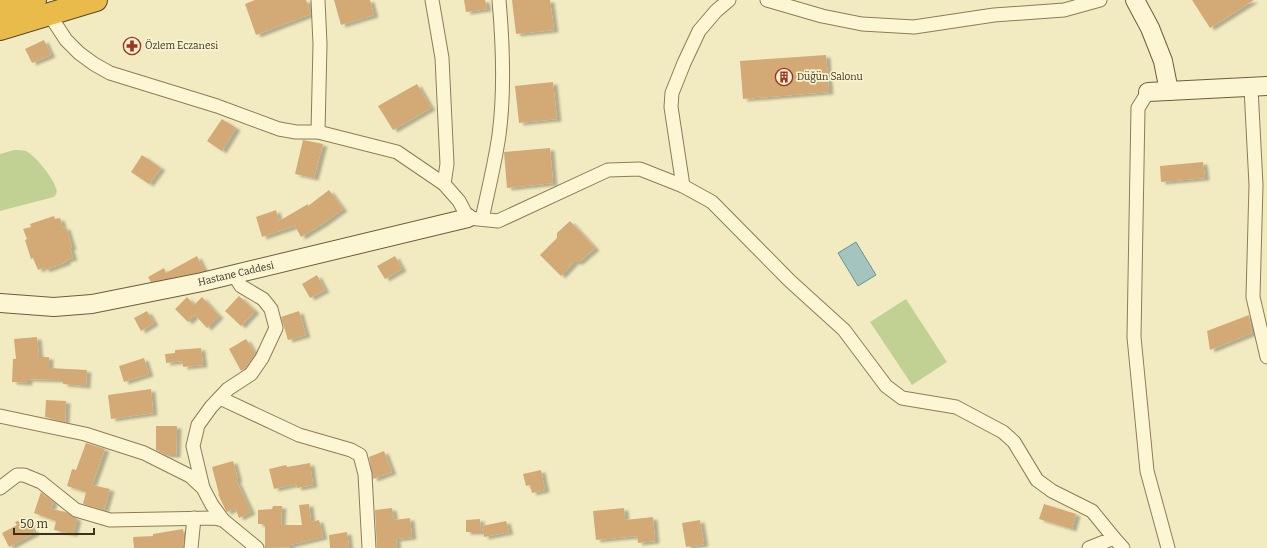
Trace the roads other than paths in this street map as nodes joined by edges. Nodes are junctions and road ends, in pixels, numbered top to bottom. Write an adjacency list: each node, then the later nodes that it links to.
1 (96, 0): 9 (highway)
2 (318, 0): 15 (street)
3 (432, 0): 16 (street)
4 (499, 0): 19 (street)
5 (729, 0): 18 (street)
6 (768, 0): 7 (street)
7 (1100, 0)
8 (1135, 0): 13 (street)
9 (42, 7): 10 (highway); 11 (highway); 15 (street)
10 (0, 10)
11 (0, 29)
12 (1259, 87): 13 (street); 17 (street)
13 (1169, 91): 14 (street)
14 (1148, 92): 35 (street)
15 (318, 132): 16 (street)
16 (444, 184): 19 (street)
17 (1262, 184): 22 (street)
18 (683, 186): 19 (street); 29 (street)
19 (475, 219): 20 (street, Hastane Caddesi)
20 (234, 275): 21 (street, Hastane Caddesi); 23 (street)
21 (0, 303)
22 (1267, 357)
23 (220, 398): 26 (street); 32 (street)
24 (0, 416): 26 (street)
25 (0, 488): 27 (street)
26 (203, 488): 28 (street)
27 (194, 518): 28 (street); 30 (street)
28 (223, 520): 31 (street)
29 (1114, 538): 33 (street); 34 (street)
30 (191, 548)
31 (257, 548)
32 (369, 548)
33 (1089, 548)
34 (1123, 548)
35 (1168, 548)

